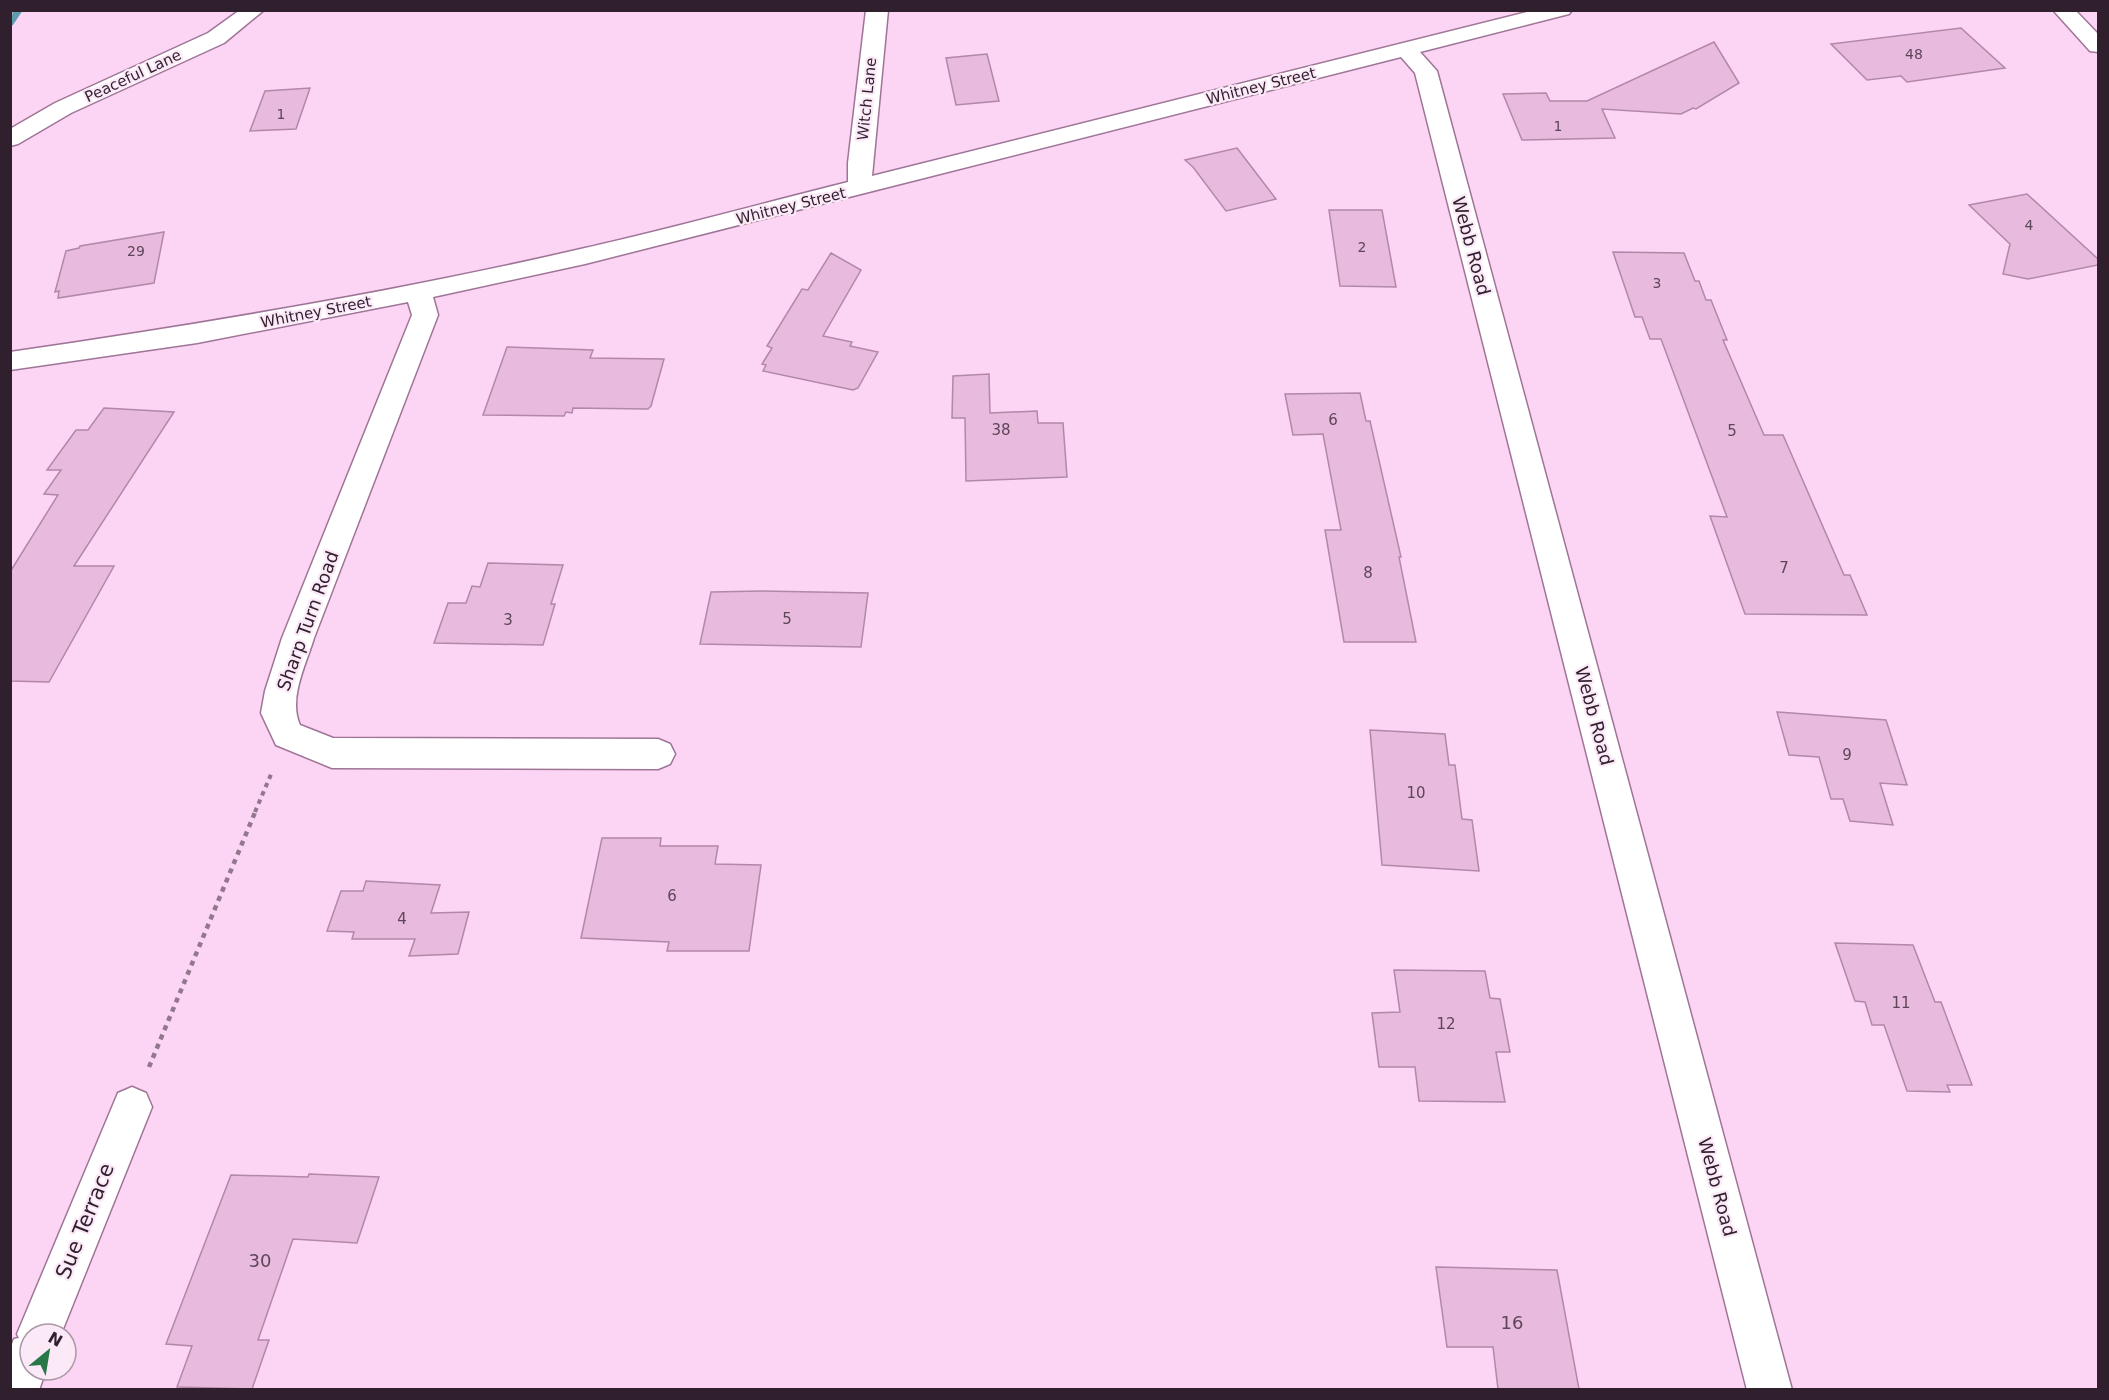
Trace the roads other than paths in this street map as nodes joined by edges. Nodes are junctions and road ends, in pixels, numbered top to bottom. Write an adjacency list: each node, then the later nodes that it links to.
1 (254, 10): 7 (street, Peaceful Lane)
2 (876, 10): 8 (street, Witch Lane)
3 (1562, 10): 6 (street, Whitney Street)
4 (2064, 10): 5 (street)
5 (2098, 46)
6 (1406, 50): 8 (street, Whitney Street); 14 (street, Webb Road)
7 (10, 139)
8 (860, 188): 9 (street, Whitney Street)
9 (418, 292): 10 (street, Whitney Street); 11 (street, Sharp Turn Road)
10 (10, 361)
11 (658, 754)
12 (132, 1107): 13 (street, Sue Terrace)
13 (44, 1322)
14 (1770, 1389)

